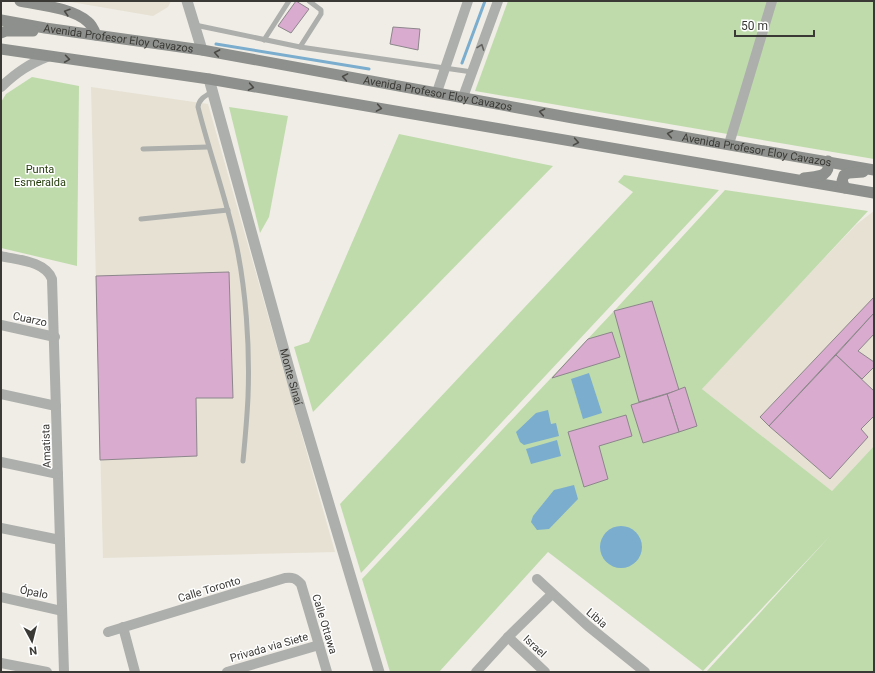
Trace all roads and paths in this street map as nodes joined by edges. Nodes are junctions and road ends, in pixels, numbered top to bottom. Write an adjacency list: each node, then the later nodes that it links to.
1 (20, 1): 12 (main road, one-way to 1)
2 (187, 1): 9 (street)
3 (289, 1): 13 (lane)
4 (309, 1): 14 (lane)
5 (468, 1): 18 (street)
6 (498, 1): 19 (street, one-way to 6)
7 (772, 1): 25 (street)
8 (1, 20): 10 (main road, Avenida Profesor Eloy Cavazos)
9 (194, 25): 13 (lane); 16 (street)
10 (45, 28): 11 (main road); 12 (main road, Avenida Profesor Eloy Cavazos)
11 (1, 33)
12 (96, 35): 16 (main road, Avenida Profesor Eloy Cavazos)
13 (264, 40): 14 (lane)
14 (300, 47): 18 (lane)
15 (1, 49): 17 (main road)
16 (202, 50): 23 (main road, Avenida Profesor Eloy Cavazos, one-way to 16)
17 (49, 56): 20 (main road, one-way to 20); 21 (street)
18 (445, 68): 19 (lane); 23 (street)
19 (472, 72): 24 (street)
20 (209, 79): 22 (street, Monte Sinaí); 30 (main road, one-way to 30)
21 (1, 87)
22 (212, 92): 26 (lane); 60 (street, Monte Sinaí)
23 (437, 92): 24 (main road, Avenida Profesor Eloy Cavazos)
24 (463, 97): 25 (main road, Avenida Profesor Eloy Cavazos, one-way to 24)
25 (729, 144): 28 (main road, Avenida Profesor Eloy Cavazos)
26 (208, 146): 27 (lane); 33 (lane)
27 (143, 149)
28 (828, 161): 29 (main road, Avenida Profesor Eloy Cavazos); 30 (main road)
29 (874, 171): 31 (main road)
30 (790, 179): 31 (main road)
31 (845, 188): 32 (main road)
32 (874, 193)
33 (228, 210): 34 (lane); 40 (lane)
34 (141, 219)
35 (1, 256): 37 (street, Amatista)
36 (1, 325): 37 (street, Cuarzo)
37 (55, 337): 39 (street, Amatista)
38 (1, 394): 39 (street)
39 (56, 406): 42 (street, Amatista)
40 (243, 461)
41 (1, 462): 42 (street)
42 (58, 474): 44 (street, Amatista)
43 (1, 528): 44 (street)
44 (60, 540): 49 (street, Amatista)
45 (537, 580): 47 (street, Libia)
46 (301, 584): 50 (street, Calle Toronto); 53 (street, Calle Ottawa)
47 (552, 594): 52 (street); 63 (street, Libia)
48 (1, 597): 49 (street, Ópalo)
49 (62, 611): 56 (street, Amatista)
50 (123, 627): 51 (street, Calle Toronto); 57 (street)
51 (108, 632)
52 (508, 637): 61 (street); 62 (street, Israel)
53 (319, 646): 58 (street, Privada via Siete); 59 (street, Calle Ottawa)
54 (1, 663): 55 (street)
55 (47, 672)
56 (64, 672)
57 (135, 672)
58 (227, 672)
59 (327, 672)
60 (379, 672)
61 (476, 672)
62 (545, 672)
63 (645, 672)

